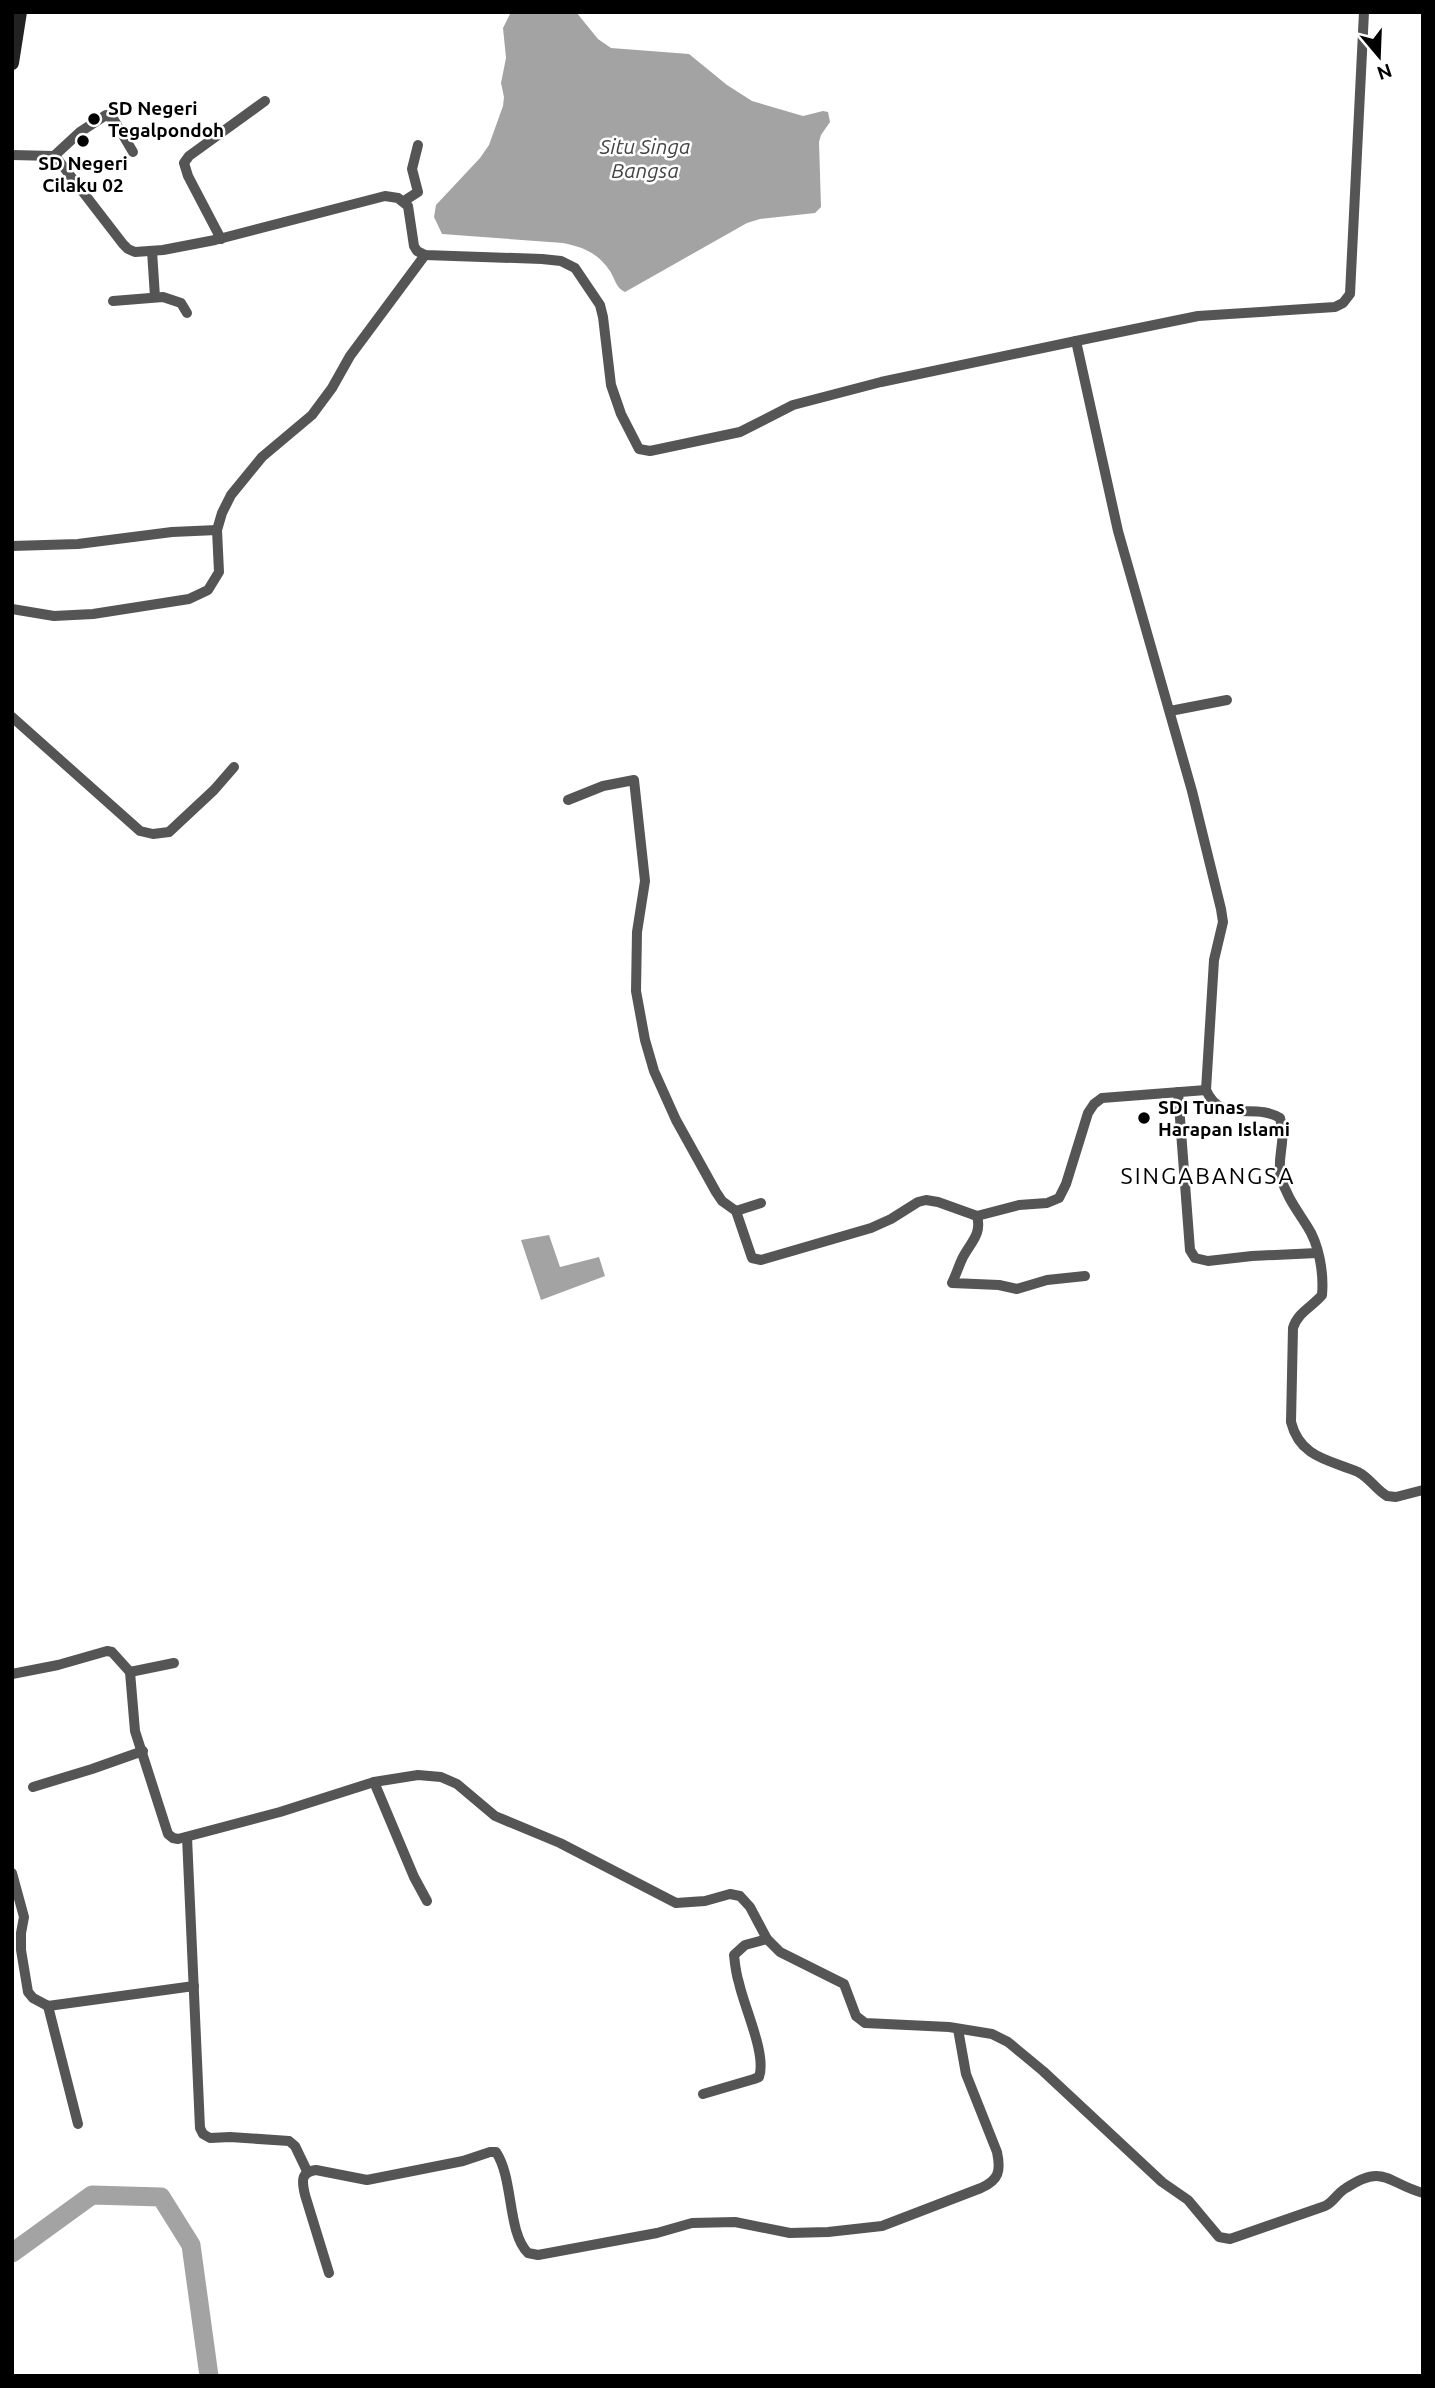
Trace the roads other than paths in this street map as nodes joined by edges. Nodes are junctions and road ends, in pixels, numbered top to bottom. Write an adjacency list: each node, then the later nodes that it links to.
1 (20, 12): 3 (street)
2 (1364, 12): 16 (street)
3 (12, 63)
4 (265, 101): 10 (street)
5 (418, 145): 9 (street)
6 (133, 152): 8 (street)
7 (12, 155): 8 (street)
8 (54, 156): 11 (street)
9 (404, 201): 10 (street); 12 (street)
10 (221, 239): 11 (street)
11 (152, 251): 13 (street)
12 (425, 255): 16 (street); 17 (street)
13 (155, 297): 14 (street); 15 (street)
14 (113, 301)
15 (187, 313)
16 (1076, 341): 21 (street)
17 (217, 530): 18 (street); 19 (street)
18 (12, 546)
19 (12, 609)
20 (1227, 700): 21 (street)
21 (1170, 711): 25 (street)
22 (12, 717): 23 (street)
23 (234, 767)
24 (568, 800): 28 (street)
25 (1206, 1090): 26 (street); 30 (street)
26 (1178, 1092): 29 (street); 30 (street)
27 (761, 1203): 28 (street)
28 (736, 1211): 29 (street)
29 (977, 1216): 31 (street)
30 (1317, 1253): 32 (street)
31 (1085, 1276)
32 (1423, 1490)
33 (174, 1662): 34 (street)
34 (130, 1672): 35 (street); 36 (street)
35 (12, 1674)
36 (143, 1751): 38 (street); 39 (street)
37 (374, 1782): 39 (street); 41 (street); 42 (street)
38 (33, 1787)
39 (187, 1837): 43 (street)
40 (12, 1873): 44 (street)
41 (427, 1901)
42 (766, 1939): 45 (street); 46 (street)
43 (194, 1986): 44 (street); 48 (street)
44 (48, 2006): 47 (street)
45 (958, 2029): 48 (street); 49 (street)
46 (704, 2094)
47 (78, 2124)
48 (307, 2171): 50 (street)
49 (1423, 2193)
50 (329, 2273)

